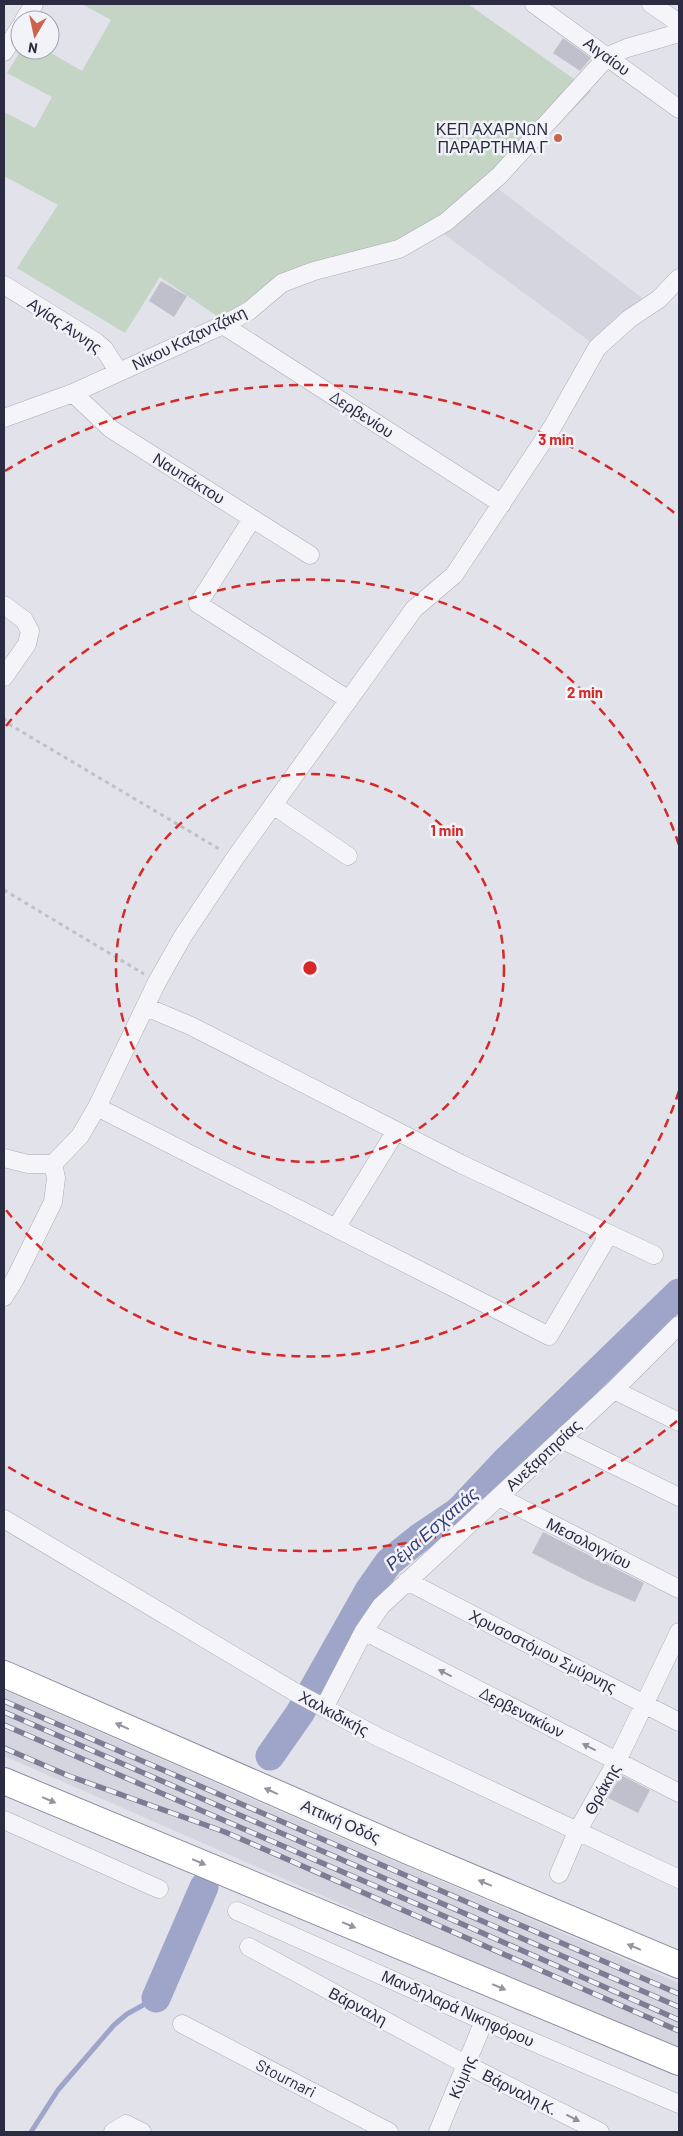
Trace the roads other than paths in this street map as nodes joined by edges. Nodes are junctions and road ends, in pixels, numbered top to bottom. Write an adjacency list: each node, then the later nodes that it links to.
1 (534, 4): 5 (street, Αιγαίου)
2 (651, 4): 3 (street)
3 (679, 23)
4 (679, 33): 5 (street, Νίκου Καζαντζάκη)
5 (608, 56): 6 (street, Αιγαίου); 9 (street, Νίκου Καζαντζάκη)
6 (679, 110)
7 (679, 278): 13 (street)
8 (4, 285): 10 (street, Αγίας Άννης)
9 (223, 325): 10 (street, Νίκου Καζαντζάκη); 13 (street, Δερβενίου)
10 (119, 372): 11 (street, Νίκου Καζαντζάκη)
11 (73, 394): 12 (street, Νίκου Καζαντζάκη); 14 (street, Ναυπάκτου)
12 (4, 418)
13 (502, 504): 18 (street)
14 (252, 518): 15 (street, Ναυπάκτου); 18 (street)
15 (310, 555)
16 (4, 605): 17 (street)
17 (4, 677)
18 (349, 700): 19 (street)
19 (273, 805): 20 (street); 21 (street)
20 (348, 856)
21 (146, 1007): 22 (street); 23 (street)
22 (97, 1107): 25 (street); 26 (street)
23 (396, 1131): 26 (street); 27 (street)
24 (4, 1158): 25 (street)
25 (53, 1164): 29 (street)
26 (336, 1228): 27 (street)
27 (609, 1234): 28 (street)
28 (654, 1255)
29 (4, 1297)
30 (675, 1335): 31 (street, Ανεξαρτησίας)
31 (614, 1390): 32 (street); 33 (street, Ανεξαρτησίας)
32 (679, 1422)
33 (561, 1439): 34 (street, Ανεξαρτησίας); 35 (street)
34 (499, 1497): 37 (street, Ανεξαρτησίας); 38 (street, Μεσολογγίου)
35 (679, 1497)
36 (4, 1519): 43 (street, Χαλκιδικής)
37 (407, 1581): 39 (street, Ανεξαρτησίας); 42 (street, Χρυσοστόμου Σμύρνης)
38 (679, 1588)
39 (364, 1631): 43 (street, Ανεξαρτησίας); 45 (street, Δερβενακίων, one-way to 39)
40 (679, 1632): 42 (street, Θράκης)
41 (4, 1674): 55 (highway, Αττική Οδός, one-way to 41)
42 (645, 1704): 44 (street, Χρυσοστόμου Σμύρνης); 45 (street, Θράκης)
43 (318, 1705): 49 (street, Χαλκιδικής)
44 (679, 1722)
45 (617, 1761): 47 (street, Δερβενακίων); 49 (street, Θράκης)
46 (4, 1781): 58 (highway, one-way to 58)
47 (679, 1793)
48 (4, 1820): 52 (street)
49 (578, 1832): 50 (street, Θράκης); 51 (street, Χαλκιδικής)
50 (559, 1874)
51 (679, 1879)
52 (159, 1889)
53 (237, 1910): 56 (street, Μανδηλαρά Νικηφόρου)
54 (249, 1947): 59 (street, Βάρναλη)
55 (679, 1966)
56 (484, 2021): 59 (street, Κύμης); 60 (street, Μανδηλαρά Νικηφόρου)
57 (182, 2024): 63 (street, Stournari)
58 (679, 2062)
59 (467, 2065): 64 (street, Κύμης); 65 (street, Βάρναλη Κ., one-way to 65)
60 (679, 2104)
61 (119, 2128): 62 (street)
62 (142, 2132)
63 (389, 2132)
64 (438, 2132)
65 (600, 2132)

